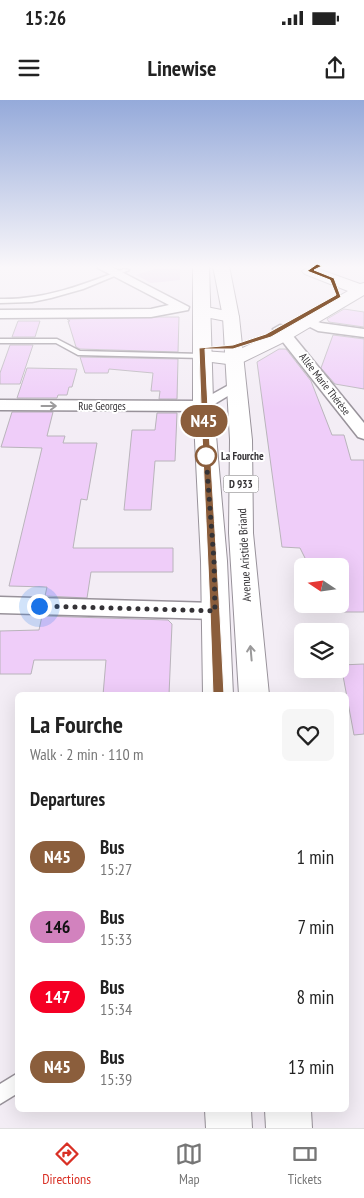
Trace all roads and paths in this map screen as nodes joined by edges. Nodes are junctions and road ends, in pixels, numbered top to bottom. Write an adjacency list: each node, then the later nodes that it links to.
1 (201, 314): 11 (main road, D 933)
2 (216, 314): 6 (main road)
3 (230, 314): 6 (main road, Avenue Aristide Briand / D 933)
4 (310, 314): 8 (main road)
5 (320, 314): 7 (main road)
6 (231, 317): 12 (main road, Avenue Aristide Briand / D 933)
7 (307, 322): 8 (main road); 9 (street)
8 (282, 332): 12 (main road); 16 (street, Allée Marie Thérèse)
9 (364, 333)
10 (0, 341): 11 (lane)
11 (202, 352): 12 (main road); 15 (main road, D 933)
12 (234, 353): 13 (main road, Avenue Aristide Briand / D 933)
13 (236, 386): 15 (street); 22 (main road, Avenue Aristide Briand / D 933, one-way to 13)
14 (0, 405): 15 (street, Rue Georges, one-way to 15)
15 (203, 406): 20 (main road, D 933)
16 (342, 407): 17 (street); 18 (street, Allée Marie Thérèse)
17 (364, 411)
18 (364, 434)
19 (0, 605): 20 (street)
20 (215, 611): 21 (main road, D 933)
21 (218, 692)
22 (254, 692)
23 (15, 1084): 24 (lane)
24 (0, 1095)
25 (228, 1112): 27 (main road)
26 (288, 1112): 28 (main road)
27 (229, 1128)
28 (289, 1128)

